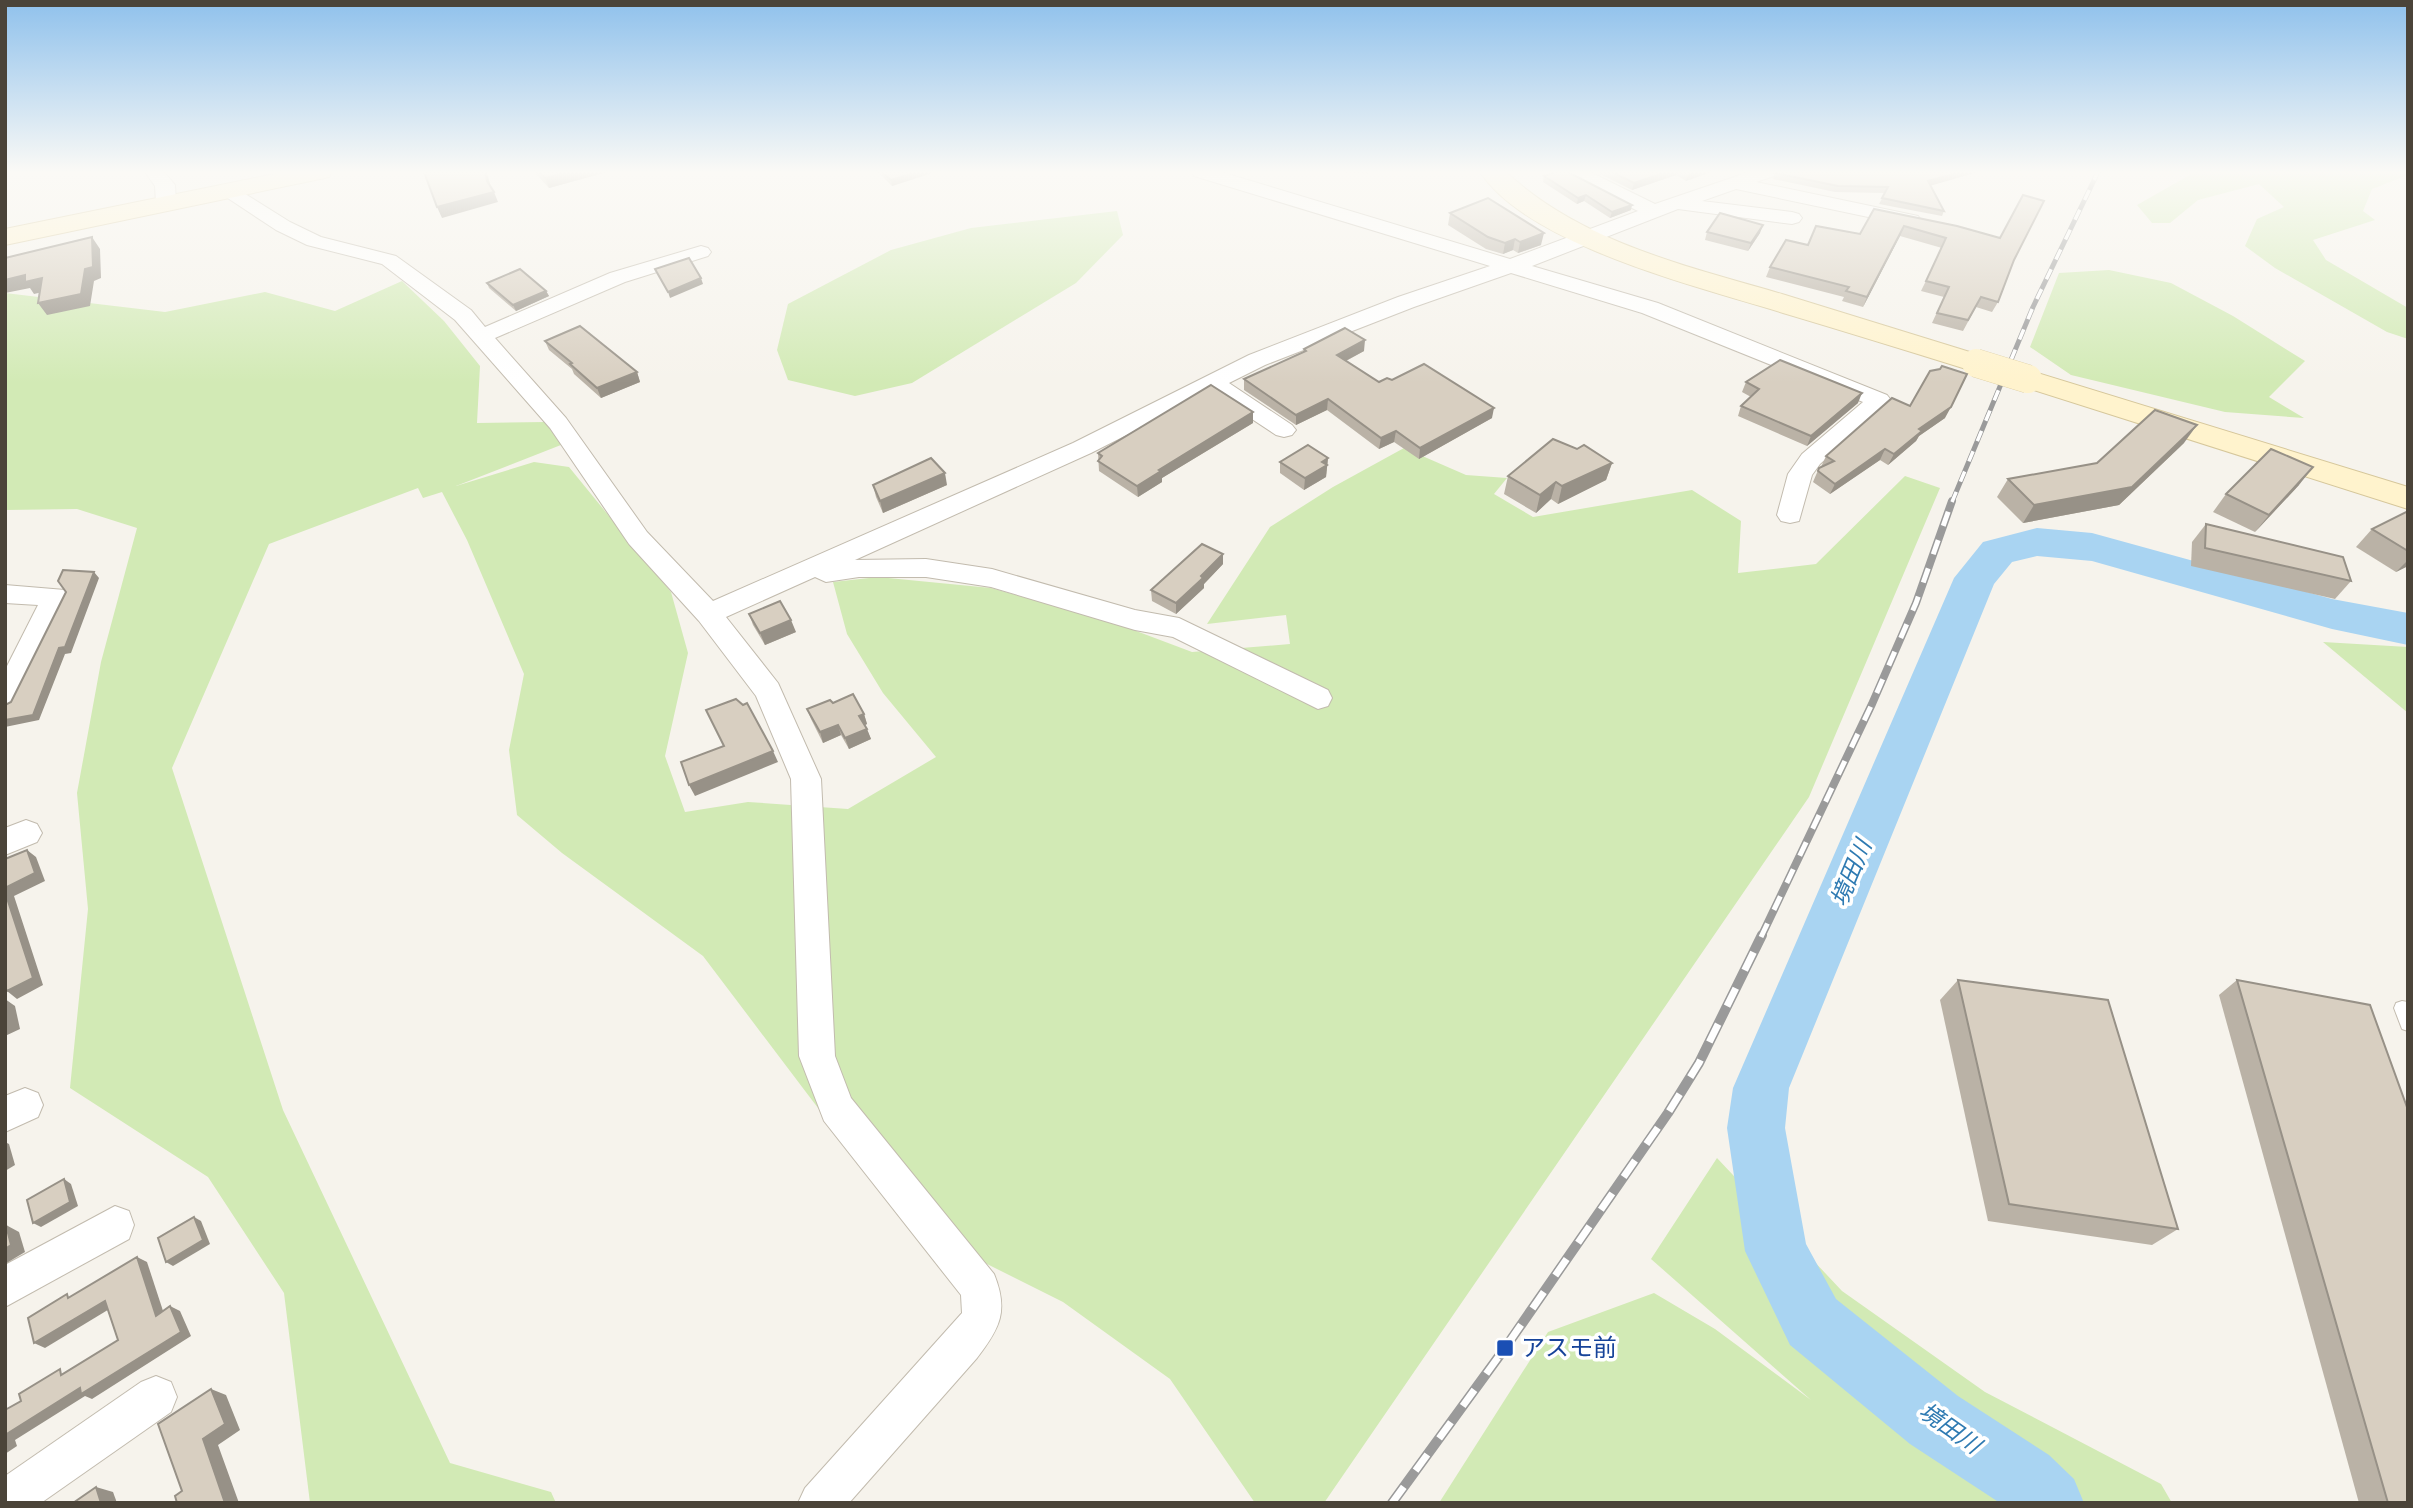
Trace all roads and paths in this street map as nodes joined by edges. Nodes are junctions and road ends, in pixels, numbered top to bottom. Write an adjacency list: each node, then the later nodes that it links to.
1 (319, 242): 7 (street)
2 (1436, 242): 6 (street)
3 (1572, 242): 6 (street)
4 (1602, 242): 10 (street, bridge)
5 (701, 252): 7 (street)
6 (1511, 265): 8 (street); 11 (street)
7 (484, 335): 14 (street)
8 (1213, 383): 9 (street); 12 (street)
9 (1284, 429)
10 (2408, 498)
11 (1790, 515)
12 (798, 575): 14 (street); 15 (street)
13 (5, 594): 16 (street)
14 (709, 614): 23 (street)
15 (1318, 698)
16 (5, 699)
17 (2408, 1009): 18 (lane)
18 (2408, 1024)
19 (114, 1225): 20 (street)
20 (5, 1287)
21 (156, 1397): 22 (street)
22 (5, 1502)
23 (820, 1503)

